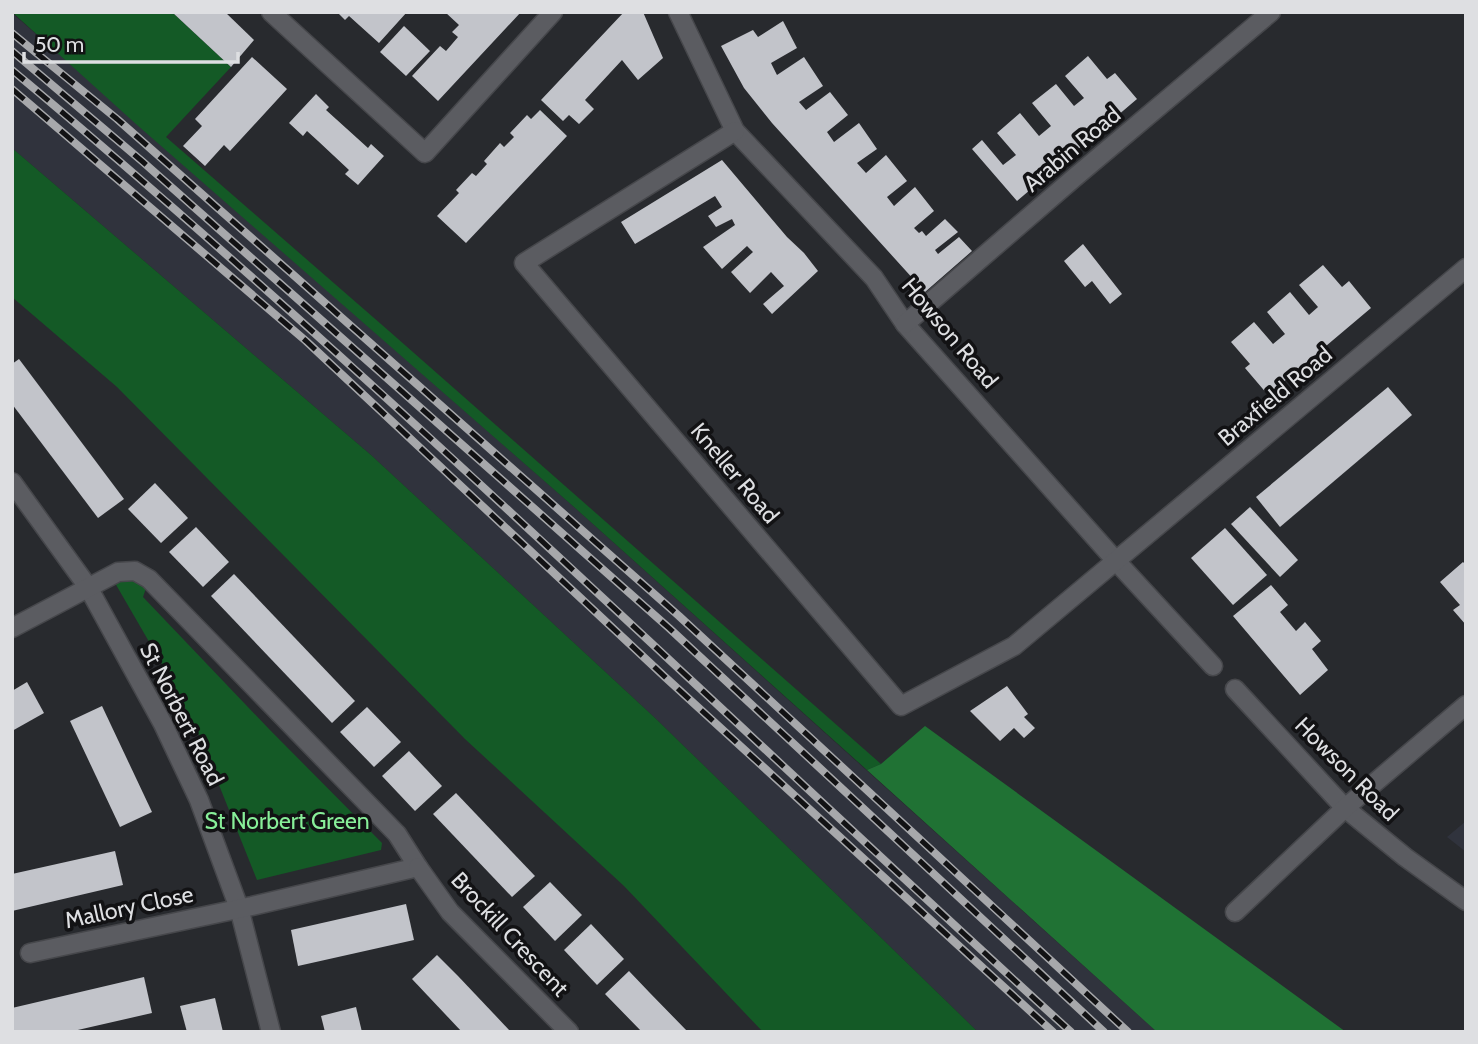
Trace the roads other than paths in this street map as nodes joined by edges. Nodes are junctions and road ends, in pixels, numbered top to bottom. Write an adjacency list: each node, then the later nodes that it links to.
1 (271, 12): 2 (street)
2 (553, 12)
3 (678, 12): 5 (street, Howson Road)
4 (1271, 12): 7 (street, Arabin Road)
5 (735, 131): 7 (street, Howson Road); 9 (street, Kneller Road)
6 (1466, 268): 9 (street, Braxfield Road)
7 (905, 324): 9 (street, Howson Road)
8 (12, 482): 10 (street, St Norbert Road)
9 (1116, 561): 12 (street, Howson Road)
10 (88, 587): 11 (street); 16 (street); 18 (street, St Norbert Road)
11 (12, 628)
12 (1213, 666)
13 (1235, 689): 15 (street, Howson Road)
14 (1466, 705): 15 (street)
15 (1345, 808): 17 (street, Howson Road); 19 (street)
16 (418, 867): 18 (street); 22 (street, Brockill Crescent)
17 (1466, 901)
18 (239, 908): 20 (street, Mallory Close); 21 (street, St Norbert Road)
19 (1235, 912)
20 (30, 953)
21 (271, 1032)
22 (569, 1032)

